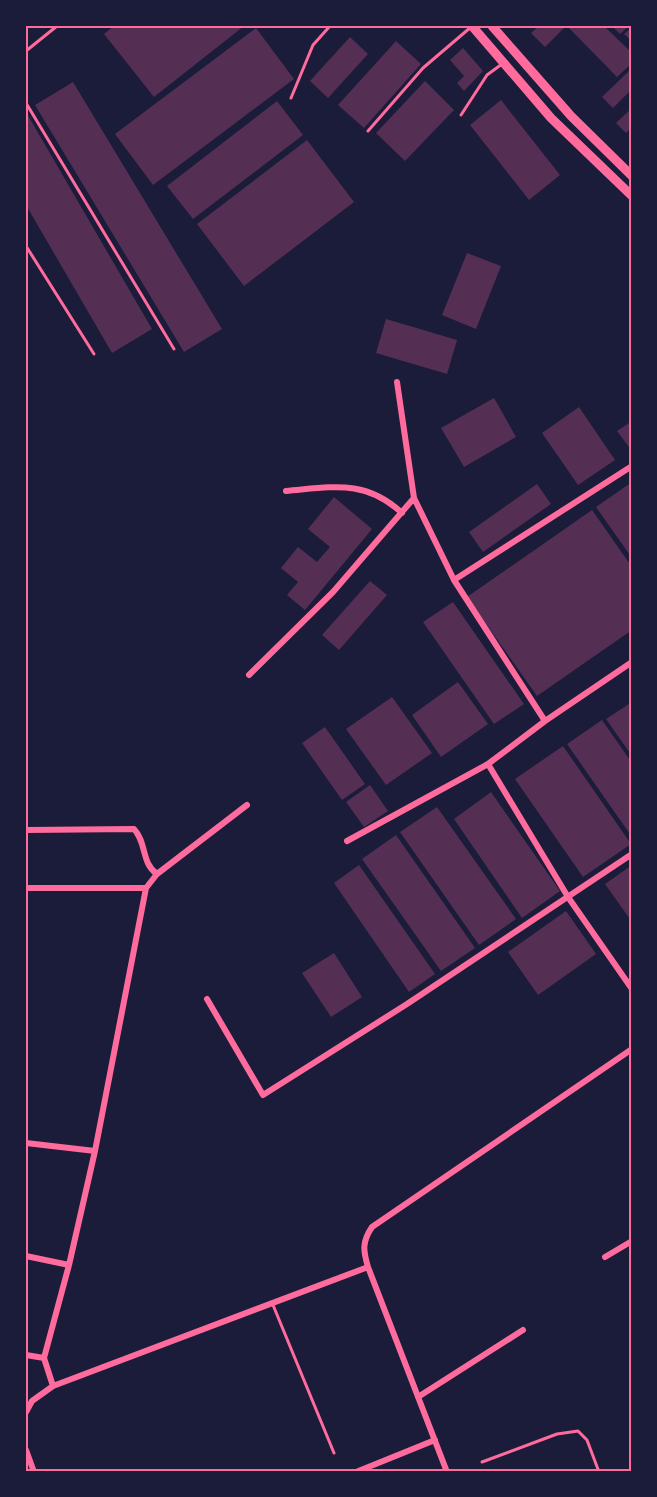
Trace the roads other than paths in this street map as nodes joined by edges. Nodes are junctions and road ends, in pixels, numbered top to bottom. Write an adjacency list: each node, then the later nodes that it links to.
1 (57, 26): 5 (lane)
2 (330, 26): 7 (lane)
3 (472, 26): 6 (main road); 10 (lane)
4 (492, 26): 11 (main road)
5 (26, 51)
6 (503, 62): 9 (lane); 12 (main road)
7 (291, 98)
8 (26, 103): 14 (lane)
9 (461, 115)
10 (368, 131)
11 (632, 177)
12 (632, 196)
13 (26, 246): 15 (lane)
14 (174, 349)
15 (94, 354)
16 (397, 382): 19 (street)
17 (632, 466): 21 (street)
18 (286, 491): 20 (street)
19 (414, 498): 20 (street); 21 (street)
20 (402, 513): 23 (street)
21 (454, 580): 24 (street)
22 (632, 662): 24 (street)
23 (249, 675)
24 (545, 721): 25 (street)
25 (488, 764): 28 (street); 33 (street)
26 (247, 805): 30 (street)
27 (26, 830): 30 (street)
28 (347, 841)
29 (632, 854): 33 (street)
30 (157, 874): 32 (street)
31 (26, 888): 32 (street)
32 (146, 888): 38 (street)
33 (568, 897): 34 (street); 35 (street)
34 (632, 989)
35 (207, 999)
36 (632, 1049): 43 (street)
37 (26, 1143): 38 (street)
38 (95, 1151): 42 (street)
39 (632, 1241): 41 (street)
40 (26, 1256): 42 (street)
41 (605, 1257)
42 (69, 1264): 47 (street)
43 (368, 1267): 44 (street); 49 (street)
44 (272, 1303): 48 (street); 53 (lane)
45 (523, 1330): 49 (street)
46 (26, 1355): 47 (street)
47 (44, 1358): 48 (street)
48 (53, 1386): 50 (street)
49 (418, 1397): 51 (street)
50 (26, 1412)
51 (435, 1440): 55 (street); 58 (street)
52 (26, 1450): 56 (street)
53 (334, 1453)
54 (483, 1462): 59 (lane)
55 (370, 1469): 57 (street)
56 (34, 1472)
57 (356, 1472)
58 (447, 1472)
59 (599, 1472)

